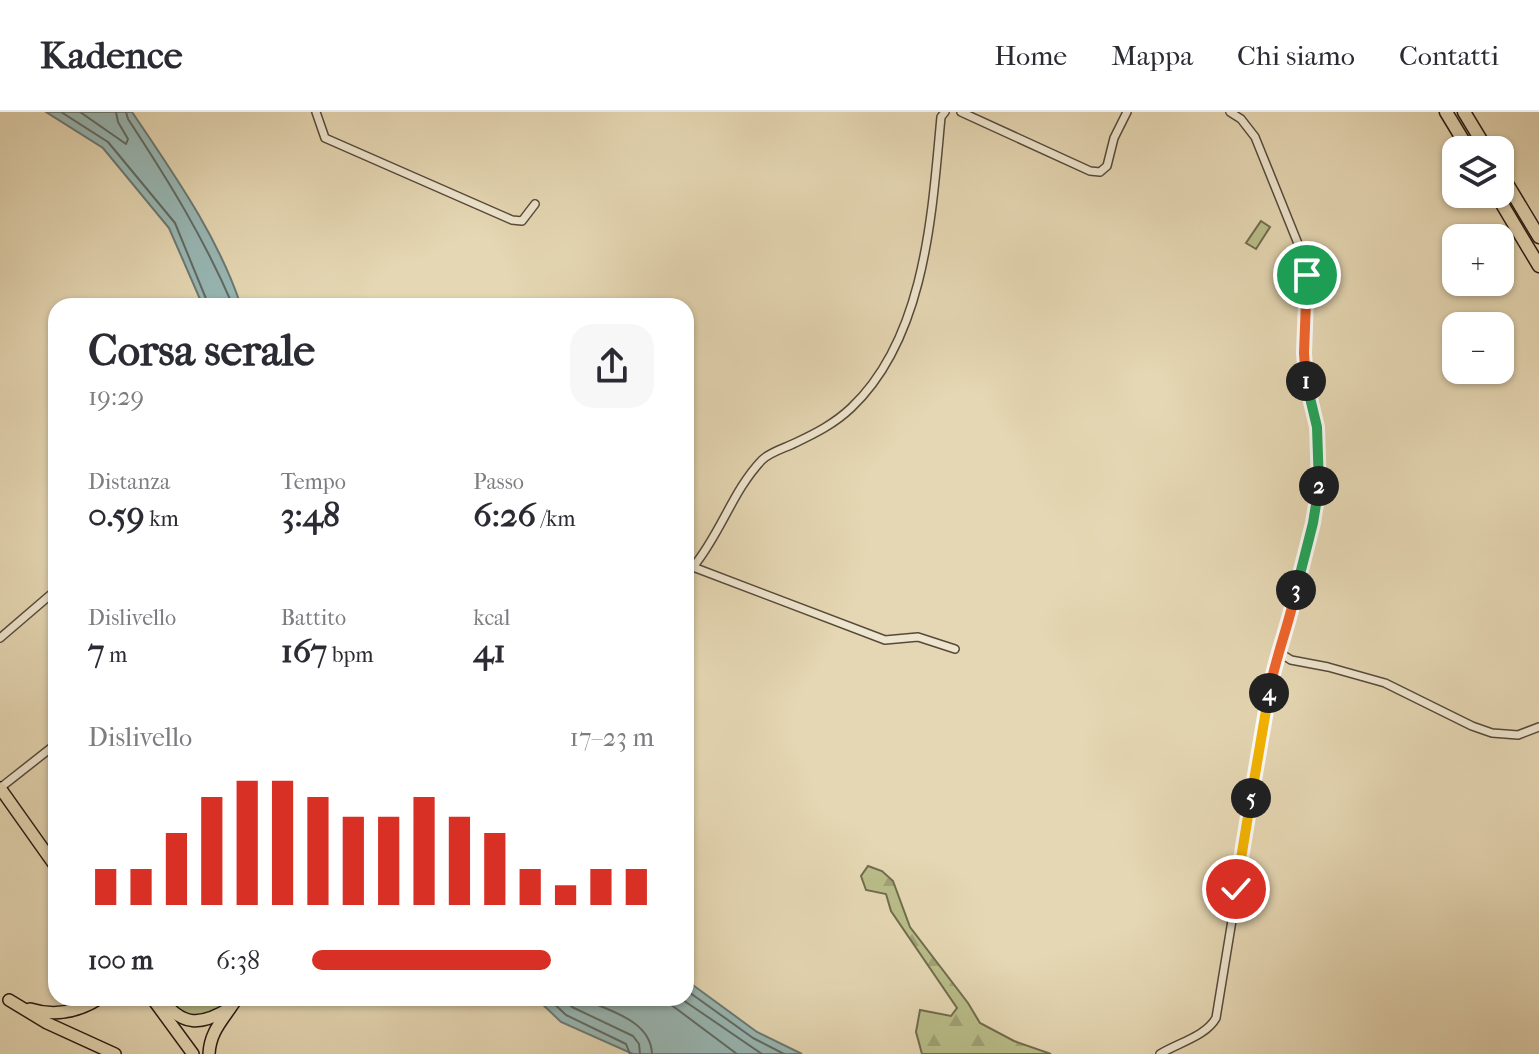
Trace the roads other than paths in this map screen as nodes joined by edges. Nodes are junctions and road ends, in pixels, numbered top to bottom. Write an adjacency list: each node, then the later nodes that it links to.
1 (316, 112): 11 (street)
2 (945, 112): 15 (street)
3 (961, 112): 4 (street)
4 (1127, 112)
5 (1230, 112): 20 (street)
6 (1446, 112): 8 (highway)
7 (1464, 112): 9 (highway)
8 (1461, 136)
9 (1479, 136)
10 (1514, 195): 13 (highway)
11 (535, 204)
12 (1504, 208): 14 (highway)
13 (1539, 237)
14 (1539, 266)
15 (694, 566)
16 (694, 567): 19 (street)
17 (48, 597): 18 (street)
18 (0, 638)
19 (955, 649)
20 (1280, 653): 21 (street); 34 (street)
21 (1539, 727)
22 (48, 750): 23 (street)
23 (0, 788): 24 (main road)
24 (48, 856)
25 (4, 998): 26 (main road); 31 (main road)
26 (85, 1006)
27 (158, 1006): 32 (main road)
28 (168, 1006): 29 (main road)
29 (229, 1006)
30 (231, 1006): 33 (main road)
31 (115, 1054)
32 (193, 1054)
33 (209, 1054)
34 (1160, 1054)

